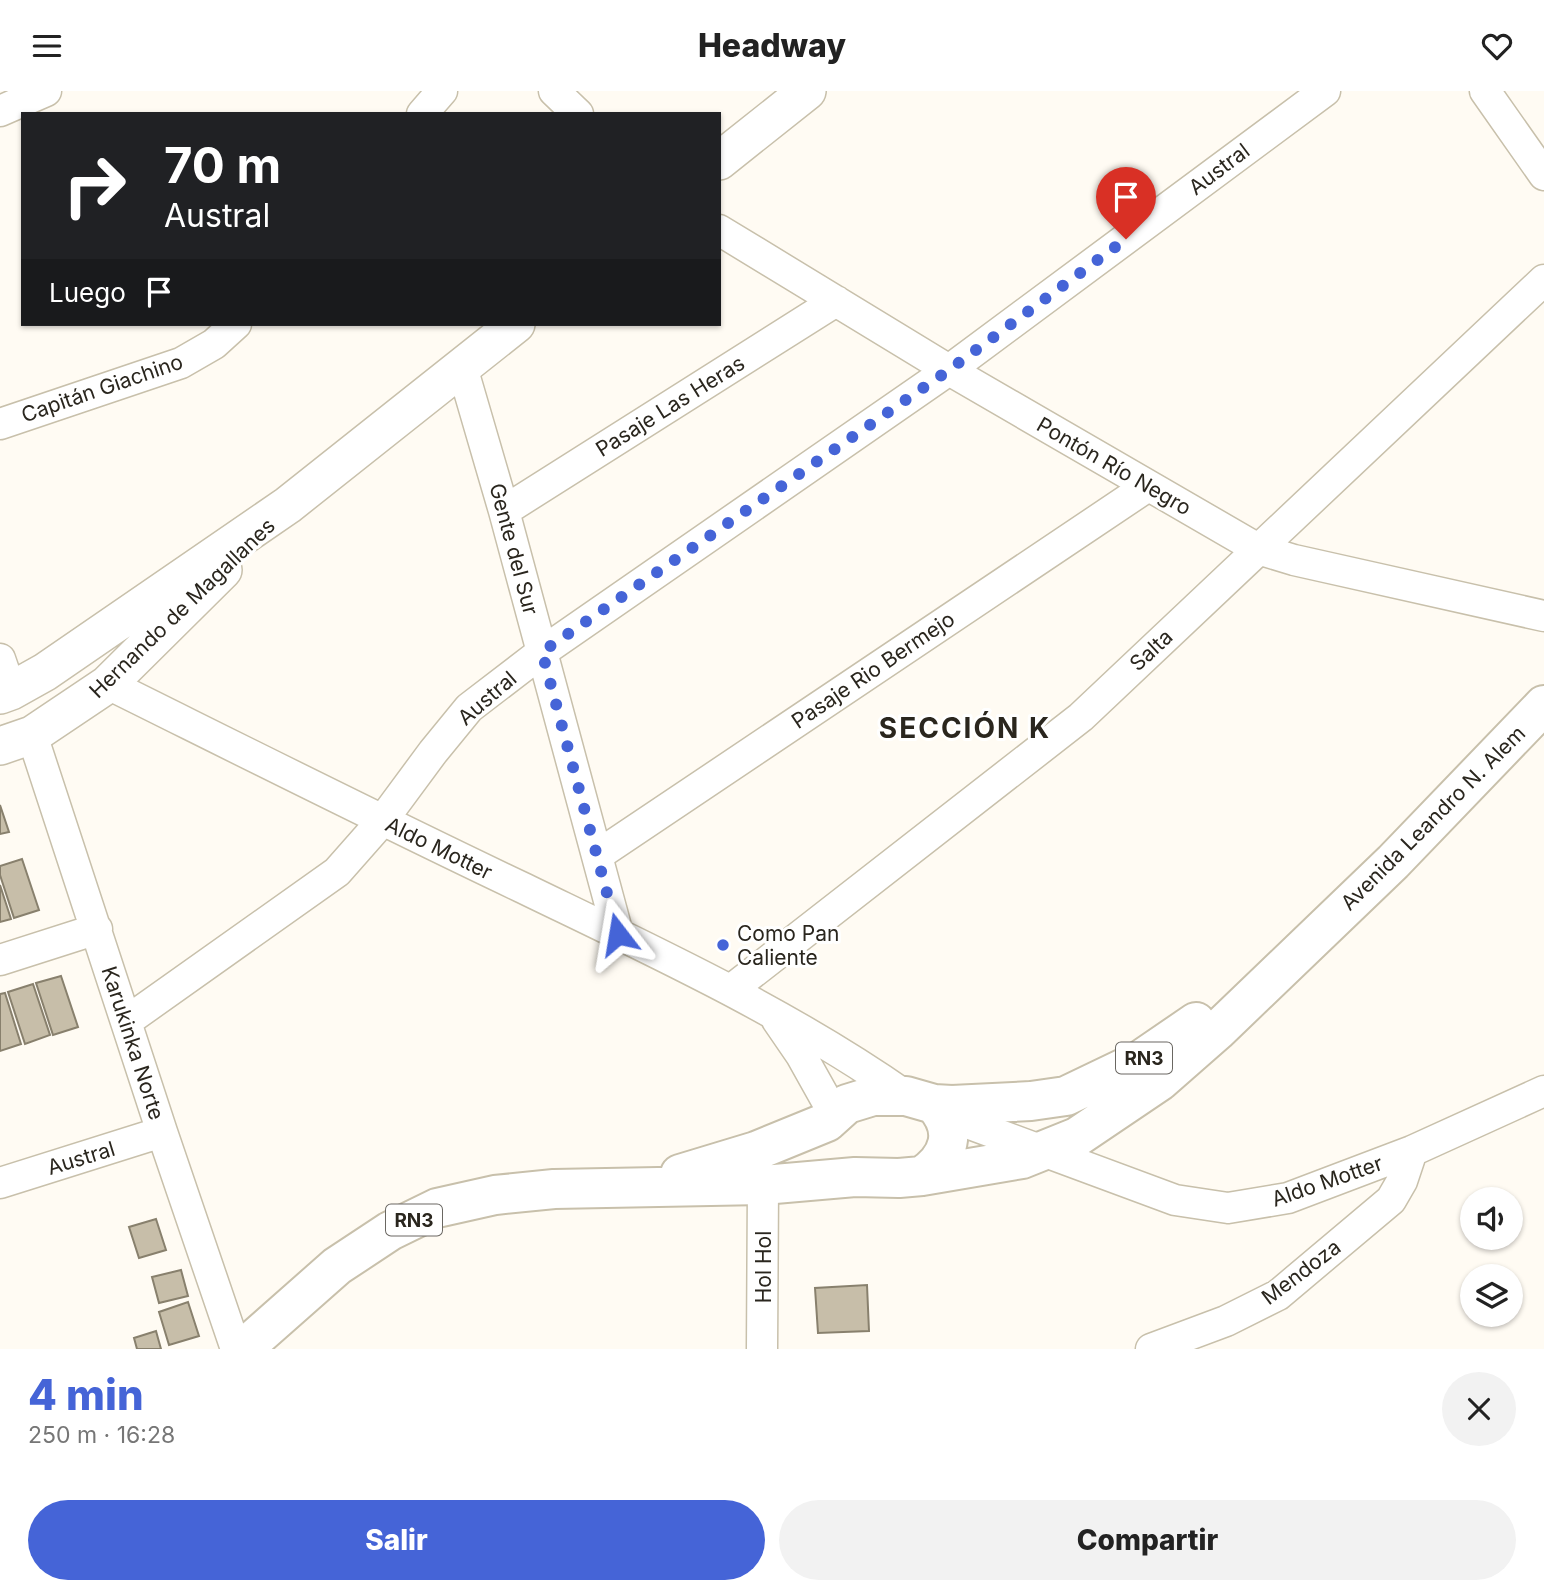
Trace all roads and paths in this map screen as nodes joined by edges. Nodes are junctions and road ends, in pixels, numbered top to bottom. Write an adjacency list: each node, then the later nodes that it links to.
1 (46, 91): 7 (street)
2 (442, 91): 8 (street)
3 (554, 91): 9 (street)
4 (807, 91): 10 (main road)
5 (1325, 91): 18 (street, Austral)
6 (1485, 91): 11 (street)
7 (0, 111)
8 (424, 112)
9 (576, 112)
10 (721, 159)
11 (1544, 175)
12 (721, 231): 14 (street, Pontón Río Negro)
13 (1544, 280): 23 (street, Salta)
14 (836, 301): 18 (street, Pontón Río Negro); 22 (street, Pasaje Las Heras)
15 (234, 326): 19 (street, Capitán Giachino)
16 (513, 326): 17 (main road, Hernando de Magallanes)
17 (462, 367): 21 (main road, Hernando de Magallanes); 22 (street, Gente del Sur)
18 (949, 370): 20 (street, Pontón Río Negro); 25 (street, Austral)
19 (0, 424)
20 (1148, 486): 23 (street, Pontón Río Negro); 31 (street, Pasaje Rio Bermejo)
21 (288, 505): 26 (main road, Hernando de Magallanes); 27 (main road, Hernando de Magallanes)
22 (504, 511): 25 (street, Gente del Sur)
23 (1258, 549): 24 (street, Pontón Río Negro); 36 (street, Salta)
24 (1544, 616)
25 (542, 652): 30 (street, Austral); 31 (street, Gente del Sur)
26 (4, 682)
27 (108, 684): 29 (main road, Hernando de Magallanes); 30 (street, Aldo Motter)
28 (1544, 705): 33 (highway, Avenida Leandro N. Alem / RN3)
29 (16, 741): 32 (street, Karukinka Norte)
30 (382, 821): 34 (street, Aldo Motter); 38 (street, Austral)
31 (598, 855): 34 (street, Gente del Sur)
32 (97, 929): 35 (street); 38 (street, Karukinka Norte)
33 (1322, 930): 40 (highway, Avenida Leandro N. Alem / RN3); 44 (highway, Avenida Leandro N. Alem / RN3)
34 (618, 934): 36 (street, Aldo Motter)
35 (0, 961)
36 (732, 989): 37 (street, Aldo Motter)
37 (771, 1011): 40 (street, Aldo Motter); 41 (street, Aldo Motter)
38 (127, 1021): 42 (street, Karukinka Norte)
39 (1544, 1091): 43 (street, Aldo Motter)
40 (928, 1105): 41 (highway, Avenida Leandro N. Alem / RN3); 44 (street, Aldo Motter); 45 (highway)
41 (831, 1118): 46 (highway); 49 (highway, Avenida Leandro N. Alem / RN3)
42 (162, 1132): 47 (street, Austral); 50 (street, Karukinka Norte)
43 (1412, 1151): 44 (street, Aldo Motter); 53 (street, Mendoza)
44 (1043, 1152): 45 (highway, Avenida Leandro N. Alem / RN3)
45 (922, 1176): 46 (highway, Avenida Leandro N. Alem / RN3)
46 (855, 1177): 48 (highway, Avenida Leandro N. Alem / RN3)
47 (0, 1183)
48 (763, 1185): 49 (highway, Avenida Leandro N. Alem / RN3); 52 (street, Hol Hol)
49 (625, 1188): 51 (highway, Avenida Leandro N. Alem / RN3)
50 (236, 1349)
51 (243, 1349)
52 (762, 1349)
53 (1151, 1349)

